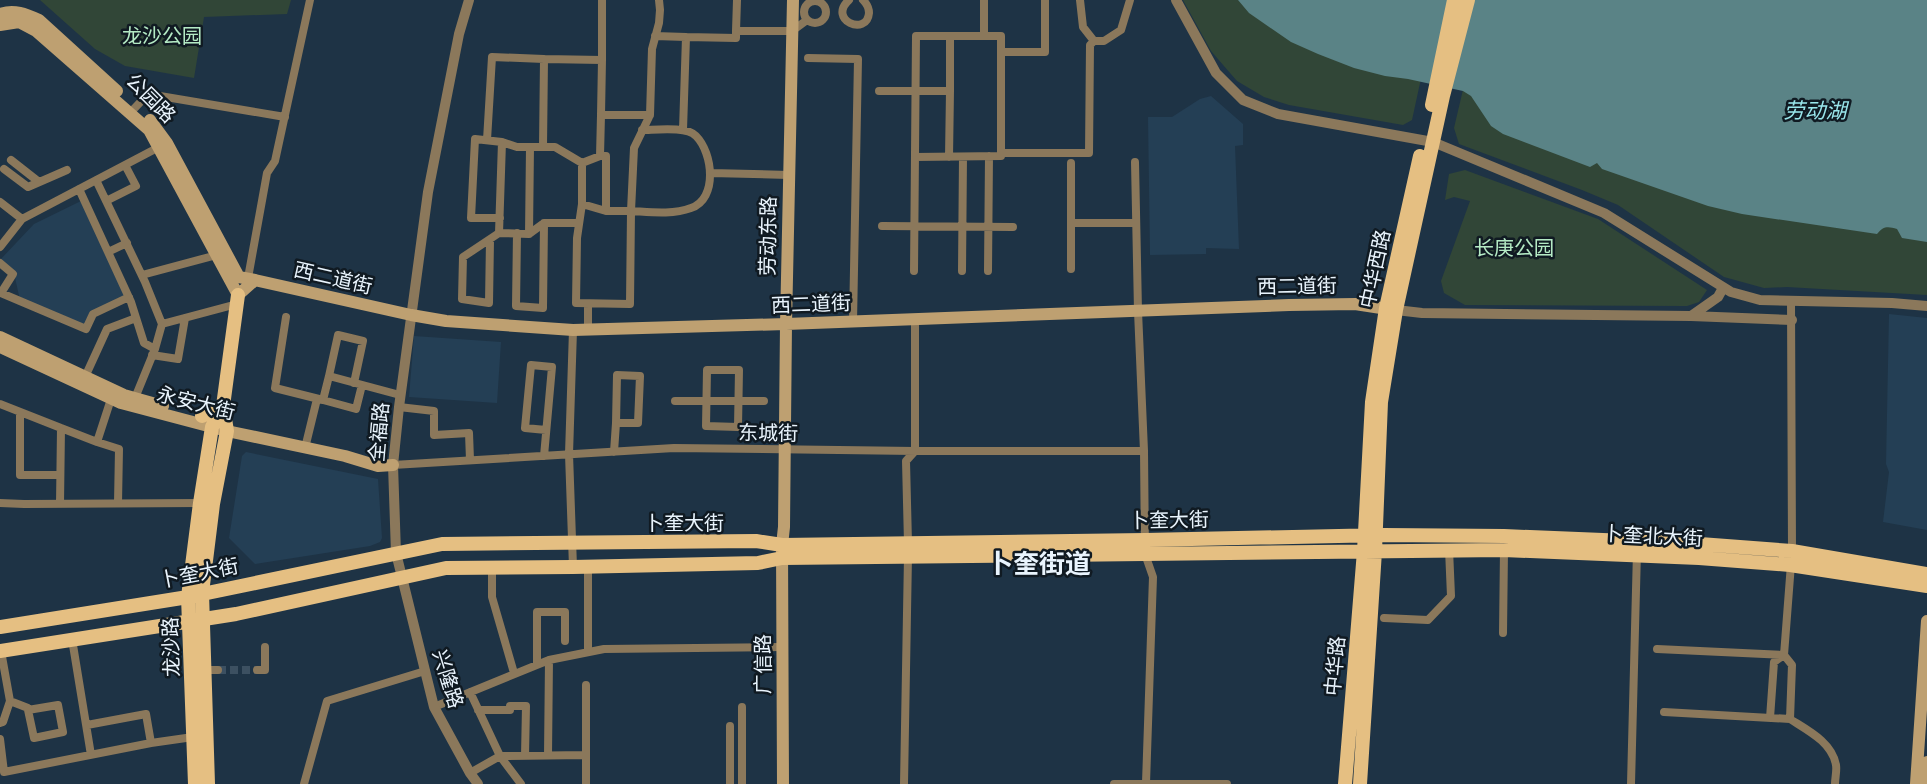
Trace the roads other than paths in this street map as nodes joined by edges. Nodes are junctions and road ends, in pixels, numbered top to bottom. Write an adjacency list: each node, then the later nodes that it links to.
1 (310, 0): 40 (street)
2 (469, 0): 105 (street, 全福路)
3 (602, 0): 32 (street)
4 (659, 0): 24 (street)
5 (737, 0): 23 (street)
6 (793, 0): 22 (main road, 劳动东路)
7 (849, 0): 18 (street)
8 (984, 0): 26 (street)
9 (1045, 0): 29 (street)
10 (1080, 0): 28 (street)
11 (1130, 0): 28 (street)
12 (1176, 0): 44 (street)
13 (1454, 0): 36 (main road, 中华西路)
14 (1468, 0): 36 (main road)
15 (866, 1): 18 (street)
16 (803, 3): 17 (street); 20 (street)
17 (826, 12): 18 (street); 20 (street)
18 (842, 12)
19 (0, 14): 37 (main road, 公园路)
20 (807, 20): 22 (street)
21 (0, 25): 37 (main road, 公园路)
22 (792, 31): 23 (street); 62 (main road, 劳动东路)
23 (736, 32): 27 (street)
24 (655, 36): 27 (street); 39 (street)
25 (950, 36): 26 (street); 34 (street); 35 (street)
26 (984, 36): 29 (street)
27 (686, 37): 42 (street)
28 (1094, 41): 49 (street)
29 (1001, 52): 49 (street)
30 (808, 58): 112 (street)
31 (544, 59): 32 (street); 43 (street); 48 (street)
32 (602, 60): 38 (street)
33 (879, 91): 34 (street)
34 (915, 91): 35 (street); 54 (street)
35 (950, 91): 51 (street)
36 (1439, 95): 44 (main road, 中华西路)
37 (132, 110): 40 (street); 46 (main road, 公园路)
38 (601, 115): 39 (street); 50 (street)
39 (650, 115): 41 (street)
40 (285, 117): 96 (street)
41 (642, 130): 42 (street); 70 (street)
42 (683, 130): 61 (street)
43 (487, 141): 45 (street); 71 (street)
44 (1428, 141): 97 (street); 103 (main road, 中华西路)
45 (502, 142): 47 (street); 71 (street)
46 (163, 145): 58 (street); 89 (main road, 公园路); 96 (main road, 公园路)
47 (530, 147): 48 (street); 84 (street)
48 (543, 147): 56 (street)
49 (1001, 153): 53 (street)
50 (600, 156): 56 (street); 69 (street)
51 (949, 156): 52 (street); 54 (street)
52 (963, 156): 53 (street); 79 (street)
53 (989, 156): 80 (street)
54 (915, 157): 78 (street)
55 (1135, 162): 76 (street)
56 (582, 163): 68 (street)
57 (1071, 163): 75 (street)
58 (124, 165): 63 (street); 66 (street)
59 (67, 170): 64 (street)
60 (2, 172): 64 (street); 64 (street)
61 (711, 173): 62 (street); 70 (street)
62 (789, 175): 114 (main road, 劳动东路)
63 (96, 180): 65 (street); 66 (street)
64 (39, 182)
65 (79, 189): 72 (street); 88 (street)
66 (106, 201): 86 (street)
67 (0, 202): 72 (street)
68 (582, 204): 69 (street); 74 (street)
69 (606, 211): 70 (street)
70 (631, 212): 101 (street)
71 (500, 218): 82 (street)
72 (22, 219): 87 (street)
73 (544, 223): 74 (street); 83 (street); 84 (street)
74 (579, 223): 101 (street)
75 (1071, 223): 76 (street); 91 (street)
76 (1136, 224): 104 (street)
77 (882, 226): 78 (street)
78 (914, 226): 79 (street); 93 (street)
79 (962, 227): 80 (street); 94 (street)
80 (988, 227): 81 (street); 92 (street)
81 (1013, 227)
82 (499, 233): 83 (street); 85 (street)
83 (517, 233): 84 (street)
84 (529, 234)
85 (490, 240): 85 (street)
86 (127, 243): 88 (street); 95 (street)
87 (0, 247)
88 (108, 252): 98 (street)
89 (217, 255): 95 (street); 99 (main road, 公园路)
90 (0, 263): 98 (street)
91 (1071, 269)
92 (988, 270)
93 (914, 271)
94 (962, 271)
95 (142, 275): 113 (street)
96 (252, 279): 99 (main road); 105 (main road, 西二道街)
97 (1723, 288): 100 (street); 107 (street)
98 (129, 297): 108 (street)
99 (238, 300): 109 (street); 132 (main road, 龙沙路)
100 (1791, 301): 102 (street); 111 (street)
101 (588, 303): 115 (street)
102 (1927, 306)
103 (1391, 309): 104 (main road, 西二道街); 107 (street); 156 (main road, 中华西路)
104 (1138, 311): 110 (main road, 西二道街); 145 (street)
105 (411, 315): 116 (main road, 西二道街); 123 (street, 全福路)
106 (286, 316): 126 (street)
107 (1691, 316): 111 (street)
108 (136, 318): 119 (street); 121 (street)
109 (185, 318): 113 (street); 119 (street)
110 (915, 319): 112 (main road, 西二道街); 144 (street)
111 (1792, 320): 166 (street)
112 (853, 322): 114 (main road, 西二道街)
113 (162, 324): 119 (street)
114 (786, 324): 115 (main road, 西二道街); 143 (main road, 劳动东路)
115 (588, 328): 116 (main road, 西二道街)
116 (573, 330): 147 (street)
117 (0, 337): 121 (main road, 永安大街)
118 (0, 346): 125 (main road, 永安大街)
119 (153, 352): 124 (street)
120 (328, 376): 122 (street); 122 (street); 126 (street)
121 (85, 377): 124 (main road, 永安大街)
122 (358, 384): 123 (street); 126 (street)
123 (400, 395): 133 (street, 全福路)
124 (135, 398): 135 (main road, 永安大街)
125 (111, 399): 137 (main road, 永安大街); 141 (street)
126 (320, 399): 142 (street)
127 (675, 401): 128 (street)
128 (707, 401): 129 (street); 129 (street); 129 (street)
129 (739, 401): 130 (street)
130 (764, 401)
131 (0, 404): 134 (street)
132 (224, 406): 135 (main road); 137 (main road, 龙沙路); 140 (main road, 龙沙路)
133 (399, 407): 149 (street); 150 (street, 全福路)
134 (20, 412): 138 (street); 151 (street)
135 (202, 416)
136 (616, 423): 136 (street); 146 (street)
137 (212, 427): 140 (main road, 永安大街); 152 (main road, 龙沙路)
138 (61, 428): 141 (street); 151 (street)
139 (546, 430): 139 (street); 148 (street)
140 (226, 431): 142 (main road, 永安大街); 173 (main road, 龙沙路)
141 (97, 442): 154 (street)
142 (305, 448): 150 (main road, 永安大街)
143 (785, 450): 144 (street, 东城街); 146 (street, 东城街); 163 (main road, 劳动东路)
144 (915, 451): 145 (street, 东城街); 160 (street)
145 (1144, 451): 158 (street)
146 (614, 452): 147 (street, 东城街)
147 (569, 454): 148 (street, 东城街); 157 (street)
148 (544, 456): 149 (street, 东城街)
149 (470, 460): 150 (street, 东城街)
150 (393, 465): 165 (street, 全福路)
151 (60, 475): 155 (street)
152 (200, 502): 154 (street); 173 (main road, 龙沙路)
153 (0, 503): 155 (street)
154 (118, 503): 155 (street)
155 (60, 504)
156 (1370, 536): 158 (main road, 卜奎大街); 159 (main road, 卜奎北大街); 164 (main road, 中华西路)
157 (571, 543): 163 (main road, 卜奎大街); 165 (main road, 卜奎大街); 168 (street)
158 (1145, 547): 160 (main road, 卜奎大街); 164 (main road, 卜奎大街); 215 (street)
159 (1637, 548): 162 (main road, 卜奎北大街); 166 (main road, 卜奎北大街); 230 (street)
160 (908, 549): 163 (main road, 卜奎大街); 225 (street)
161 (1449, 549): 162 (main road, 卜奎北大街); 164 (main road, 卜奎北大街); 174 (street)
162 (1504, 550): 178 (street)
163 (782, 551): 169 (main road, 卜奎大街); 181 (main road, 广信路)
164 (1369, 551): 228 (main road, 中华路); 229 (main road, 中华路)
165 (396, 553): 171 (street, 全福路); 173 (main road, 卜奎大街)
166 (1791, 558): 170 (main road, 卜奎北大街); 172 (main road, 卜奎北大街); 186 (street)
167 (492, 567): 168 (main road, 卜奎大街); 171 (main road, 卜奎大街); 191 (street)
168 (573, 567): 169 (main road, 卜奎大街)
169 (588, 567): 185 (street)
170 (1927, 574)
171 (402, 577): 175 (main road, 卜奎大街); 190 (street, 兴隆路)
172 (1927, 586)
173 (195, 595): 175 (main road, 龙沙路); 177 (main road, 卜奎大街)
174 (1384, 618)
175 (197, 620): 179 (main road, 卜奎大街); 205 (main road, 龙沙路); 217 (main road, 龙沙路)
176 (1927, 621): 232 (main road)
177 (0, 627)
178 (1503, 633)
179 (72, 639): 184 (main road, 卜奎大街); 203 (street)
180 (565, 641): 188 (street)
181 (782, 647): 185 (street); 224 (main road, 广信路)
182 (265, 648): 189 (street)
183 (1657, 649): 186 (street)
184 (0, 651): 194 (street)
185 (588, 652): 187 (street)
186 (1784, 655): 200 (street); 201 (street)
187 (549, 660): 188 (street); 209 (street)
188 (537, 664): 191 (street)
189 (257, 670)
190 (425, 671): 195 (street, 兴隆路); 218 (street)
191 (514, 673): 193 (street)
192 (586, 685): 210 (street)
193 (470, 692): 195 (street); 198 (street)
194 (10, 701): 197 (street); 202 (street)
195 (434, 707): 214 (street, 兴隆路)
196 (742, 707): 223 (street)
197 (28, 710): 197 (street)
198 (478, 710): 211 (street); 212 (street)
199 (1664, 712): 200 (street)
200 (1770, 718): 201 (street)
201 (1790, 719): 231 (street)
202 (0, 723)
203 (87, 725): 207 (street); 208 (street)
204 (730, 726): 222 (street)
205 (194, 737): 207 (street); 216 (main road, 龙沙路)
206 (0, 739): 208 (street)
207 (151, 743): 208 (street)
208 (92, 754)
209 (548, 755): 210 (street); 212 (street)
210 (586, 755): 221 (street)
211 (500, 756): 212 (street); 214 (street); 220 (street)
212 (525, 756)
213 (1927, 762): 233 (main road)
214 (470, 773): 219 (street, 兴隆路)
215 (1146, 783): 226 (street); 227 (street)
216 (195, 784)
217 (208, 784)
218 (304, 784)
219 (478, 784)
220 (521, 784)
221 (586, 784)
222 (730, 784)
223 (742, 784)
224 (783, 784)
225 (904, 784)
226 (1114, 784)
227 (1227, 784)
228 (1346, 784)
229 (1360, 784)
230 (1631, 784)
231 (1835, 784)
232 (1916, 784)
233 (1926, 784)

